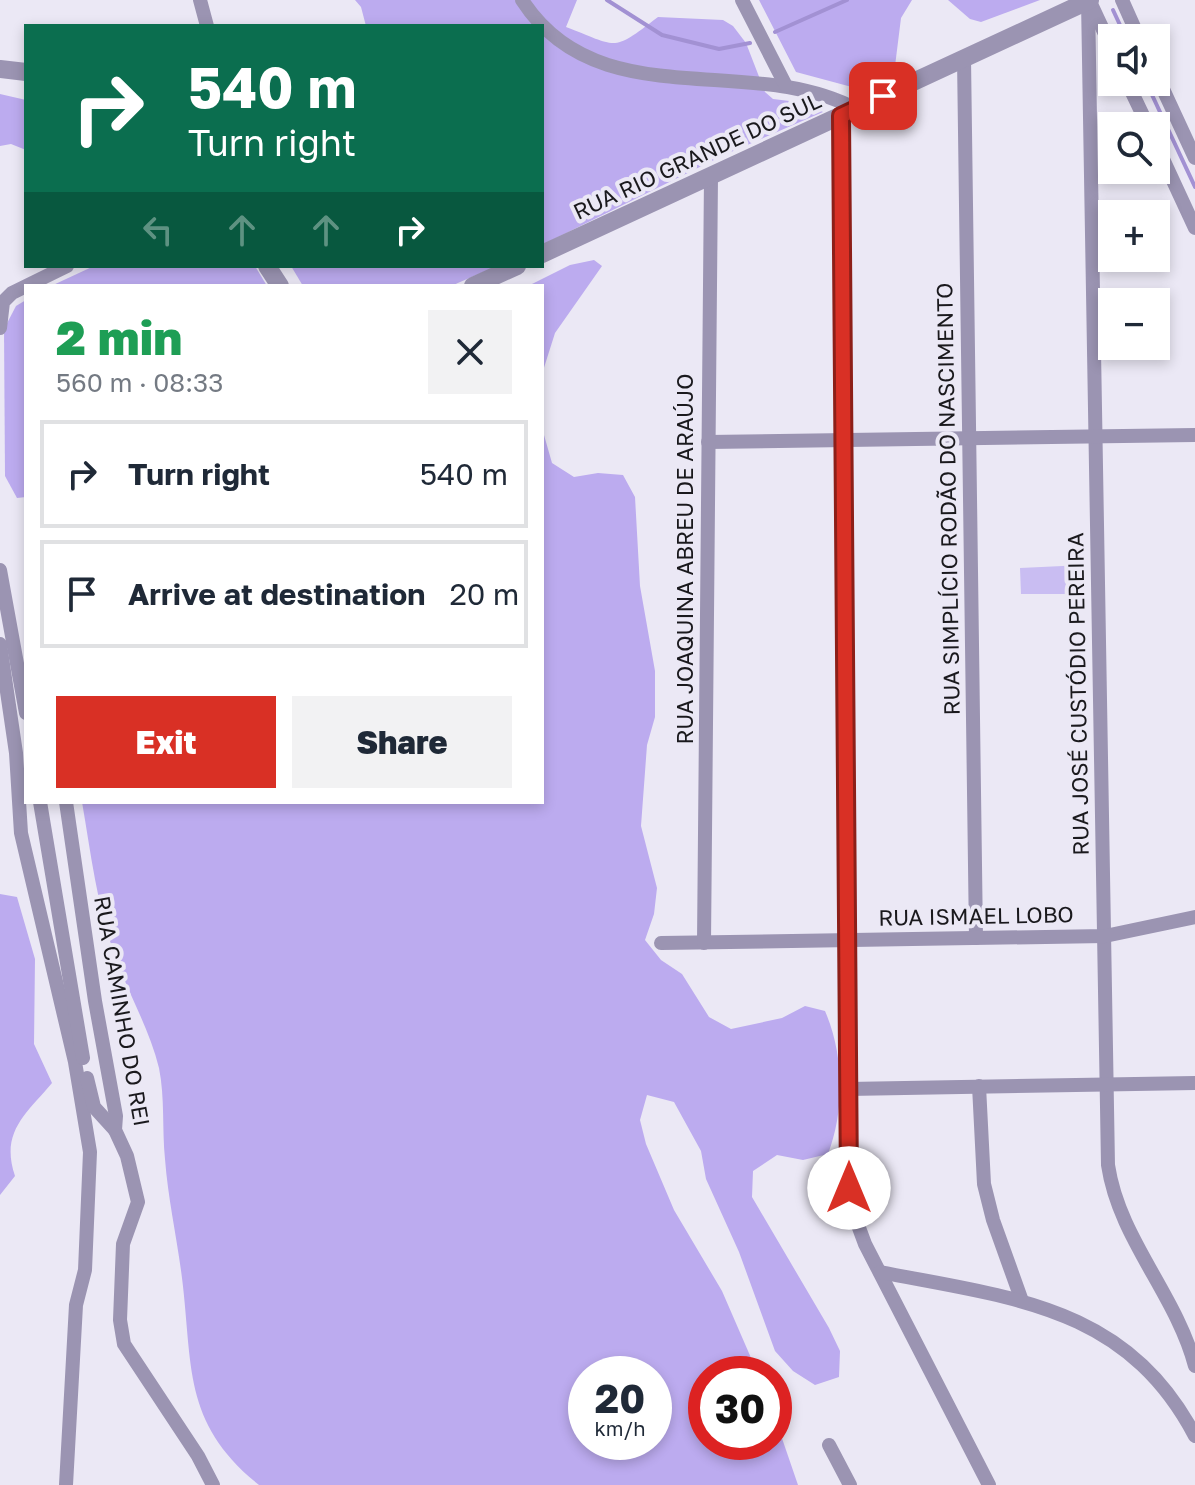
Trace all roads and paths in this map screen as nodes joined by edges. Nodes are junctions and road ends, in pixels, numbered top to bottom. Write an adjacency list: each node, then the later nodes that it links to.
1 (200, 0): 6 (street)
2 (522, 0): 7 (street)
3 (742, 0): 14 (street)
4 (1089, 0): 8 (street); 11 (street, RUA RIO GRANDE DO SUL); 29 (street, RUA JOSÉ CUSTÓDIO PEREIRA)
5 (1122, 0): 9 (street)
6 (206, 24)
7 (541, 24)
8 (1100, 24)
9 (1133, 24)
10 (544, 27): 14 (street)
11 (964, 58): 16 (street, RUA RIO GRANDE DO SUL); 31 (street, RUA SIMPLÍCIO RODÃO DO NASCIMENTO)
12 (0, 69): 13 (street)
13 (24, 72)
14 (786, 86): 16 (street)
15 (1166, 96): 17 (street)
16 (848, 112): 19 (street, RUA RIO GRANDE DO SUL); 32 (street)
17 (1195, 158)
18 (1170, 174): 20 (street)
19 (711, 176): 21 (street, RUA RIO GRANDE DO SUL); 33 (street, RUA JOAQUINA ABREU DE ARAÚJO)
20 (1195, 228)
21 (544, 253)
22 (63, 268): 24 (street)
23 (513, 268): 25 (street)
24 (28, 284)
25 (477, 284)
26 (24, 286): 27 (street)
27 (2, 303): 28 (street)
28 (0, 328)
29 (1096, 435): 30 (street); 31 (street); 40 (street, RUA JOSÉ CUSTÓDIO PEREIRA)
30 (1195, 435)
31 (969, 439): 32 (street); 41 (street, RUA SIMPLÍCIO RODÃO DO NASCIMENTO)
32 (843, 441): 33 (street); 42 (street)
33 (708, 442): 44 (street, RUA JOAQUINA ABREU DE ARAÚJO)
34 (0, 570): 36 (street)
35 (0, 644): 55 (street)
36 (24, 702)
37 (40, 804): 49 (street)
38 (66, 804): 49 (street, RUA CAMINHO DO REI)
39 (1195, 917): 40 (street, RUA ISMAEL LOBO)
40 (1105, 936): 41 (street, RUA ISMAEL LOBO); 46 (street, RUA JOSÉ CUSTÓDIO PEREIRA)
41 (976, 938): 42 (street, RUA ISMAEL LOBO)
42 (847, 940): 44 (street, RUA ISMAEL LOBO); 48 (street)
43 (661, 943): 44 (street, RUA ISMAEL LOBO)
44 (704, 943)
45 (1195, 1083): 46 (street)
46 (1107, 1084): 47 (street); 52 (street, RUA JOSÉ CUSTÓDIO PEREIRA)
47 (979, 1086): 48 (street); 51 (street)
48 (848, 1089): 50 (street)
49 (115, 1130): 56 (street, RUA CAMINHO DO REI)
50 (880, 1272): 51 (street); 58 (street)
51 (1022, 1301): 53 (street)
52 (1195, 1366)
53 (1195, 1436)
54 (829, 1445): 57 (street)
55 (66, 1485)
56 (213, 1485)
57 (850, 1485)
58 (989, 1485)

